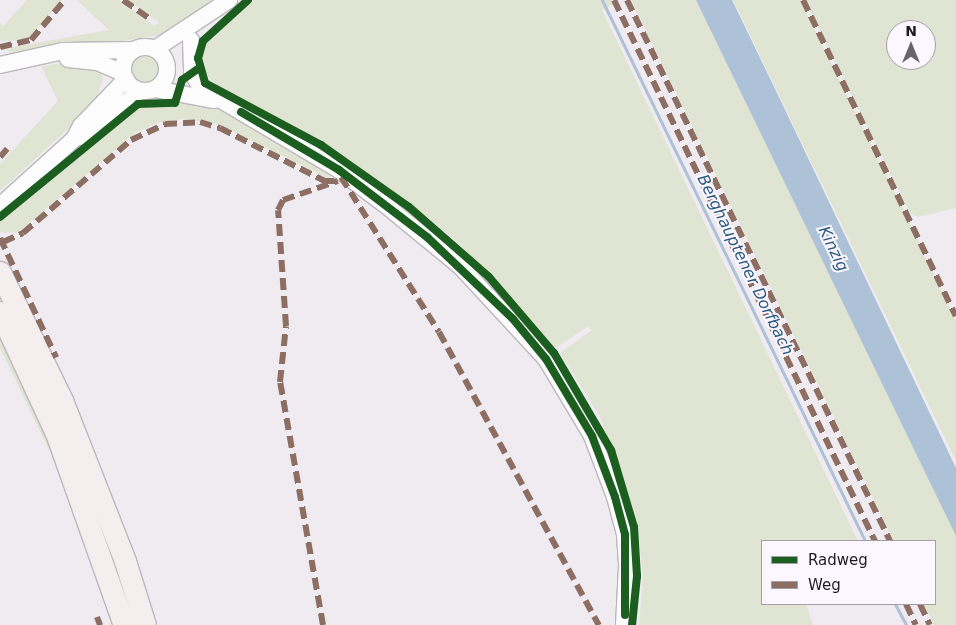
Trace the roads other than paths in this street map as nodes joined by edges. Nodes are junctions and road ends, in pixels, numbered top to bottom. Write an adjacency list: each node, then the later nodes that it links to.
1 (223, 5): 2 (street); 3 (street)
2 (191, 40): 7 (street); 9 (street)
3 (156, 49): 4 (street); 7 (street)
4 (134, 50): 6 (street); 8 (street)
5 (97, 62): 6 (street); 8 (street); 11 (street)
6 (0, 66)
7 (168, 66): 9 (street); 10 (street)
8 (124, 76): 10 (street); 11 (street)
9 (201, 88): 12 (street)
10 (147, 90): 12 (street); 13 (street)
11 (109, 98): 13 (street)
12 (223, 103): 19 (street)
13 (74, 139): 14 (street)
14 (3, 203)
15 (0, 272): 18 (highway)
16 (0, 312): 17 (highway)
17 (124, 625)
18 (145, 625)
19 (624, 625)

